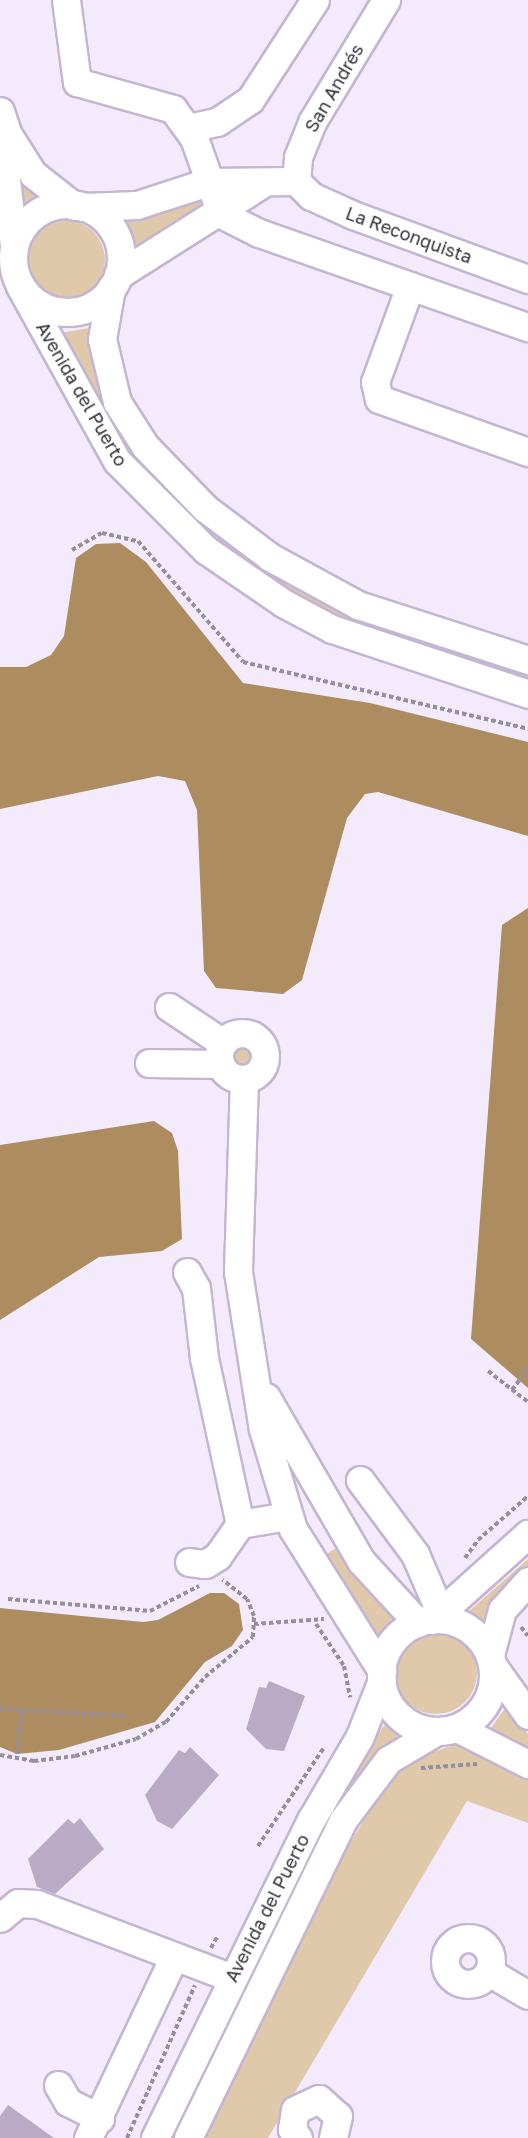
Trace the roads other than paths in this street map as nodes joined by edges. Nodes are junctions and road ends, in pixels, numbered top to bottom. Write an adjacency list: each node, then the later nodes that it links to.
1 (66, 0): 6 (street)
2 (315, 0): 6 (street)
3 (386, 0): 7 (street, San Andrés)
4 (0, 111): 10 (street)
5 (0, 128): 12 (street)
6 (188, 128): 8 (street)
7 (296, 181): 9 (street); 13 (street, La Reconquista)
8 (207, 182): 9 (street); 10 (street); 11 (street)
9 (260, 185): 11 (street)
10 (78, 206): 12 (street); 14 (street)
11 (221, 214): 14 (street); 16 (street)
12 (14, 248): 15 (street)
13 (528, 279)
14 (115, 282): 15 (street); 19 (street, Avenida del Puerto)
15 (20, 286): 20 (street, Avenida del Puerto)
16 (410, 286): 17 (street); 18 (street)
17 (528, 327)
18 (528, 452)
19 (528, 660)
20 (528, 694)
21 (169, 1007): 22 (street)
22 (221, 1054): 23 (street); 24 (street); 24 (street)
23 (149, 1063)
24 (244, 1079): 26 (street)
25 (187, 1272): 28 (street)
26 (249, 1357): 29 (street); 30 (street)
27 (360, 1480): 35 (street)
28 (235, 1494): 30 (street); 31 (street)
29 (322, 1501): 30 (street); 35 (street)
30 (286, 1509): 31 (street); 37 (street)
31 (240, 1524): 33 (street)
32 (528, 1534): 35 (street)
33 (189, 1562)
34 (528, 1581): 36 (street)
35 (430, 1618): 36 (street); 37 (street)
36 (491, 1661): 38 (street); 39 (street)
37 (382, 1676): 39 (street); 44 (street, Avenida del Puerto)
38 (528, 1715)
39 (447, 1729): 40 (street); 49 (street, Avenida del Puerto)
40 (528, 1764)
41 (6, 1904): 42 (street)
42 (174, 1957): 44 (street); 47 (street)
43 (489, 1972): 45 (street)
44 (232, 1978): 48 (street, Avenida del Puerto)
45 (528, 1995)
46 (58, 2085): 47 (street)
47 (94, 2128)
48 (154, 2138)
49 (188, 2138)
50 (298, 2138): 51 (street)
51 (333, 2138)

